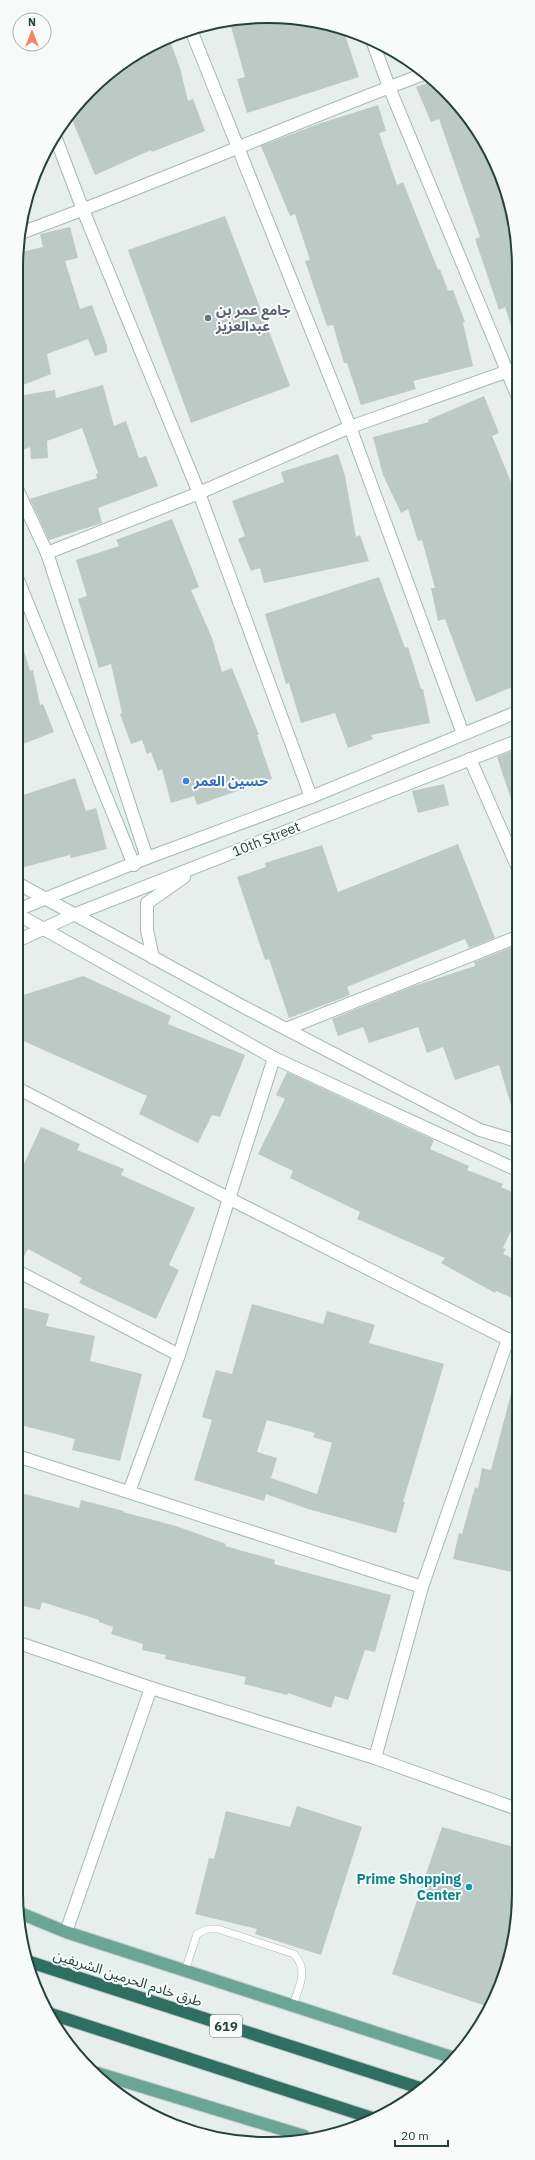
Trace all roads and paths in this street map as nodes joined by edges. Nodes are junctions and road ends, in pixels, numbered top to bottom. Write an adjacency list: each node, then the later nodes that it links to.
1 (193, 35): 6 (street)
2 (375, 47): 4 (street)
3 (419, 76): 4 (street)
4 (389, 87): 6 (street); 9 (street)
5 (57, 143): 7 (street)
6 (238, 147): 7 (street); 11 (street)
7 (83, 210): 8 (street); 12 (street)
8 (26, 231)
9 (512, 368)
10 (512, 370): 11 (street)
11 (350, 427): 12 (street); 17 (street)
12 (199, 493): 14 (street); 20 (street)
13 (23, 502): 14 (street)
14 (47, 553): 22 (street)
15 (23, 592): 23 (street)
16 (512, 714): 17 (street, 10th Street)
17 (463, 734): 20 (street, 10th Street)
18 (512, 743): 19 (street, 10th Street)
19 (470, 759): 21 (street); 24 (street, 10th Street)
20 (311, 797): 22 (street, 10th Street)
21 (512, 855)
22 (147, 858): 23 (street, 10th Street)
23 (134, 864): 26 (street, 10th Street)
24 (201, 865): 28 (street, 10th Street); 33 (street)
25 (23, 886): 26 (street)
26 (46, 899): 27 (street, 10th Street); 28 (street)
27 (23, 908)
28 (73, 915): 30 (street, 10th Street); 33 (street)
29 (23, 917): 30 (street)
30 (46, 928): 31 (street, 10th Street); 35 (street)
31 (23, 938)
32 (512, 939): 34 (street)
33 (153, 958): 34 (street)
34 (286, 1029): 37 (street)
35 (274, 1058): 38 (street); 39 (street)
36 (23, 1091): 39 (street)
37 (512, 1140)
38 (512, 1168)
39 (230, 1199): 41 (street); 42 (street)
40 (23, 1274): 42 (street)
41 (512, 1341): 45 (street)
42 (179, 1355): 44 (street)
43 (23, 1458): 44 (street)
44 (129, 1492): 45 (street)
45 (422, 1588): 48 (street)
46 (23, 1644): 47 (street)
47 (151, 1688): 48 (street); 51 (street)
48 (375, 1758): 49 (street)
49 (512, 1807)
50 (24, 1915): 51 (main road)
51 (66, 1932): 53 (main road)
52 (33, 1963): 58 (highway, طرق خادم الحرمين الشريفين / 619)
53 (185, 1971): 54 (main road); 54 (lane)
54 (293, 2006): 56 (main road)
55 (56, 2016): 59 (highway)
56 (449, 2056)
57 (106, 2076): 60 (main road)
58 (414, 2087)
59 (366, 2116)
60 (300, 2135)

